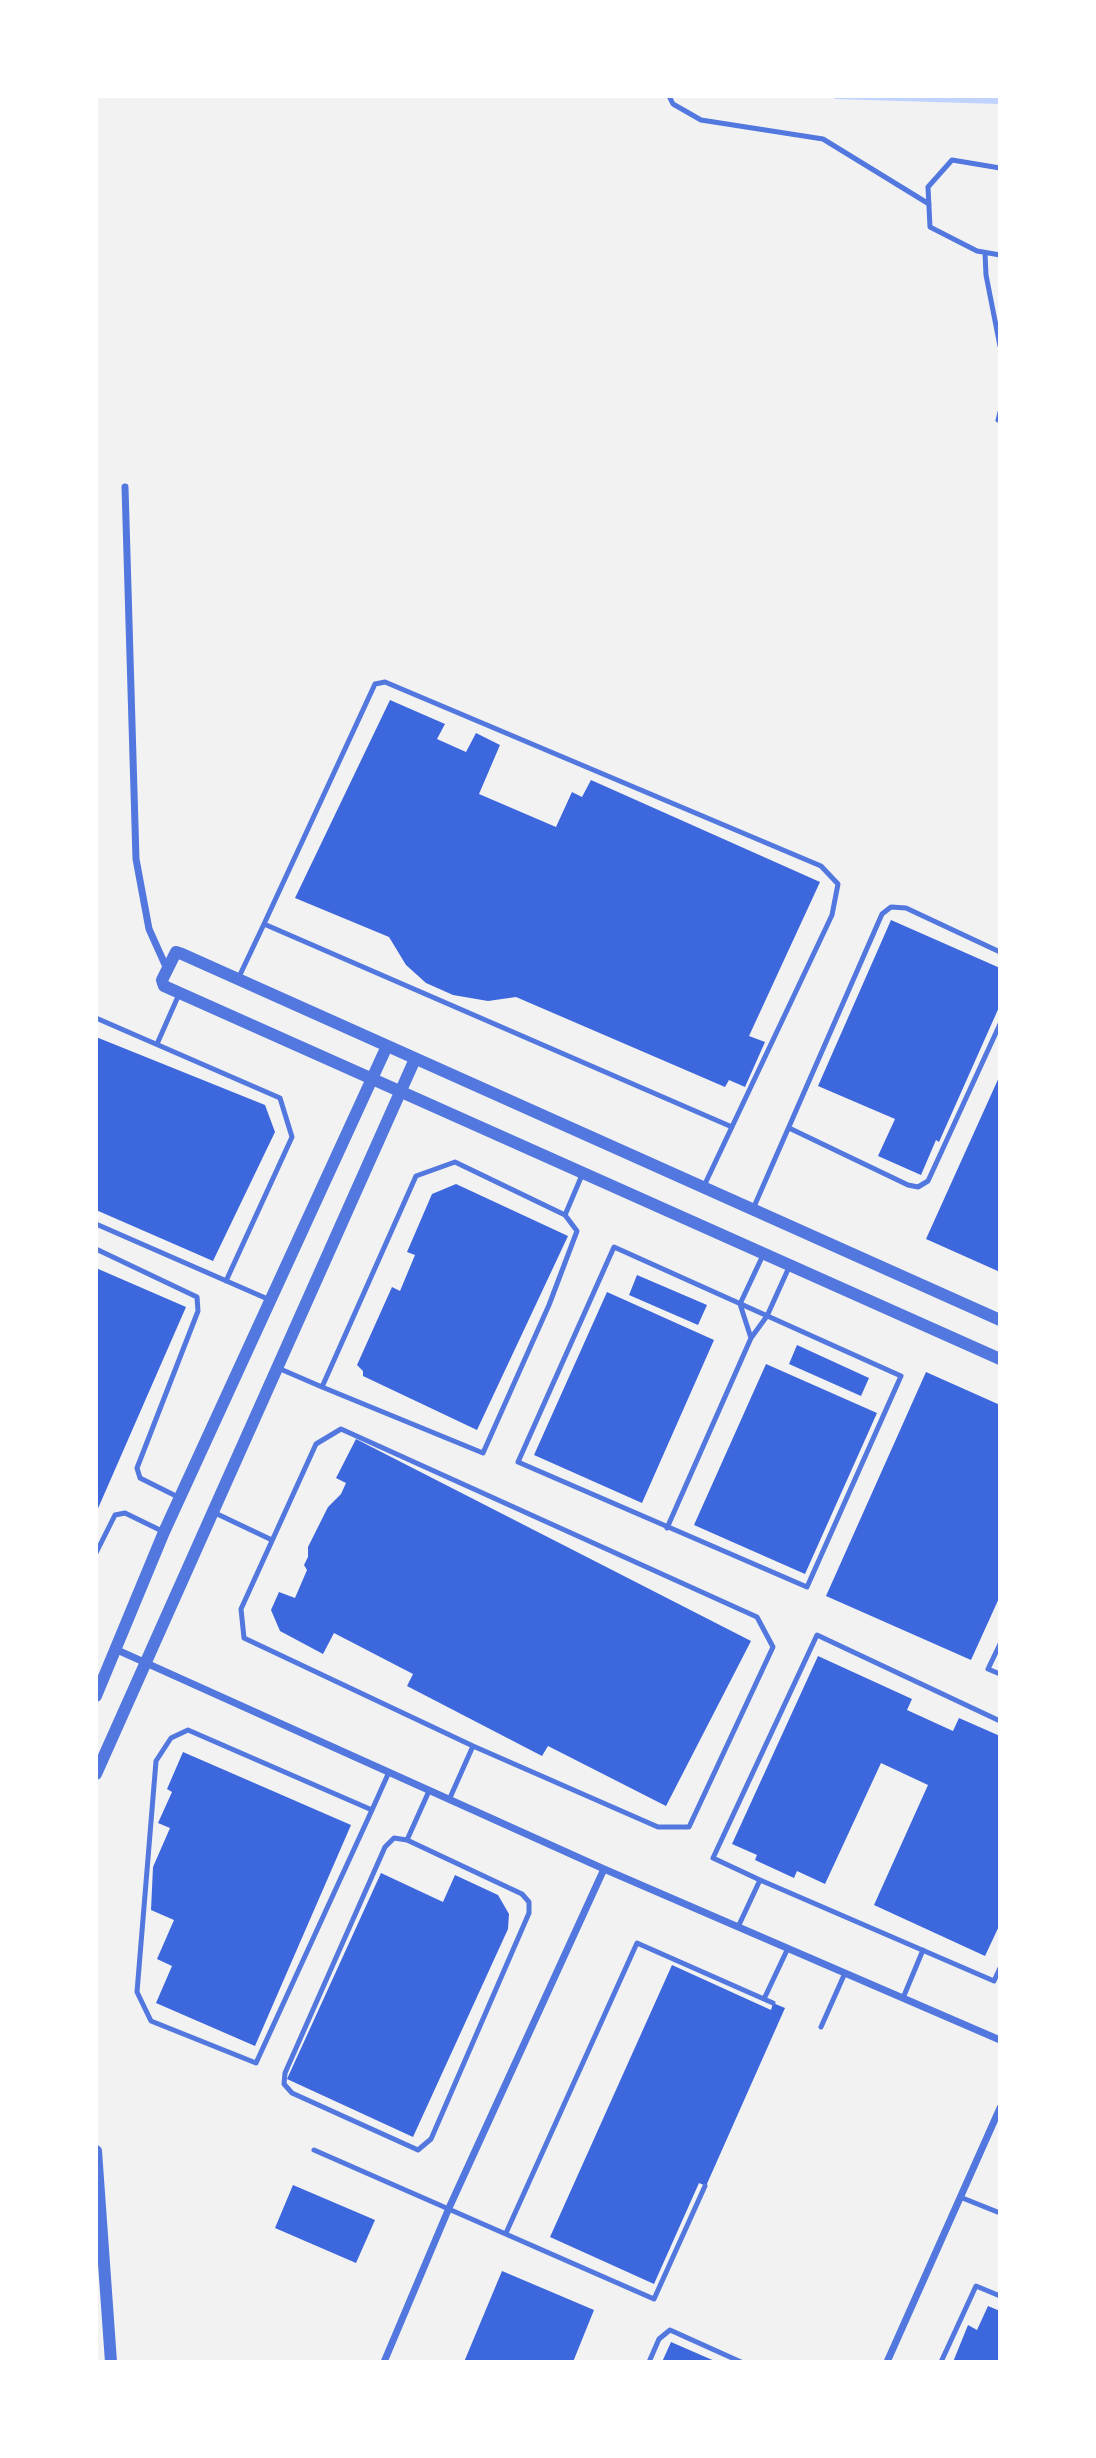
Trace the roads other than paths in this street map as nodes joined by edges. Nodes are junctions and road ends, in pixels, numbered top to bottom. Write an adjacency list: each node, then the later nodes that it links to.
1 (669, 96): 3 (lane)
2 (1000, 168): 3 (lane)
3 (929, 204): 4 (lane)
4 (985, 253): 5 (lane); 6 (lane)
5 (1000, 256)
6 (1000, 346)
7 (1000, 412): 8 (lane)
8 (998, 420)
9 (125, 486): 12 (street)
10 (264, 924): 13 (lane); 22 (lane); 22 (lane)
11 (1000, 952): 23 (lane)
12 (167, 970): 13 (street); 14 (street)
13 (238, 979): 18 (street)
14 (180, 992): 17 (lane); 20 (street)
15 (96, 1018): 17 (lane)
16 (1000, 1024): 23 (lane)
17 (157, 1044): 32 (lane)
18 (387, 1046): 19 (street); 20 (street)
19 (415, 1059): 21 (street); 25 (street)
20 (372, 1078): 21 (street); 33 (street)
21 (401, 1091): 24 (street); 39 (street)
22 (732, 1127): 25 (lane)
23 (789, 1128): 26 (lane)
24 (583, 1173): 27 (lane); 30 (street)
25 (703, 1188): 26 (street)
26 (753, 1209): 36 (street)
27 (565, 1215): 40 (lane); 40 (lane)
28 (96, 1224): 32 (lane)
29 (96, 1250): 41 (lane)
30 (764, 1252): 31 (street); 34 (lane)
31 (790, 1263): 35 (lane); 38 (street)
32 (226, 1281): 33 (lane)
33 (270, 1300): 41 (street)
34 (740, 1304): 35 (lane); 37 (lane); 43 (lane)
35 (767, 1316): 37 (lane); 43 (lane)
36 (1000, 1320)
37 (751, 1338): 43 (lane)
38 (1000, 1359)
39 (278, 1368): 40 (lane); 42 (street)
40 (322, 1387)
41 (180, 1498): 44 (street)
42 (213, 1512): 45 (lane); 49 (street)
43 (667, 1528)
44 (164, 1532): 46 (lane); 48 (street)
45 (272, 1540): 53 (lane); 53 (lane)
46 (96, 1553)
47 (1000, 1644): 50 (lane)
48 (115, 1649): 49 (street); 51 (street)
49 (146, 1663): 54 (street); 55 (street)
50 (1000, 1674)
51 (96, 1696)
52 (1000, 1721): 61 (lane)
53 (473, 1745): 57 (lane)
54 (389, 1772): 56 (street); 58 (lane)
55 (96, 1774)
56 (429, 1791): 57 (street); 59 (lane)
57 (449, 1800): 60 (street)
58 (372, 1810): 58 (lane)
59 (407, 1840): 59 (lane)
60 (604, 1869): 62 (street); 77 (street)
61 (760, 1880): 62 (lane); 64 (lane)
62 (738, 1927): 63 (street)
63 (788, 1948): 66 (street); 68 (lane)
64 (923, 1950): 65 (lane); 67 (lane)
65 (1000, 1968)
66 (845, 1973): 67 (street); 70 (lane)
67 (903, 1998): 71 (street)
68 (764, 1999): 69 (lane); 79 (lane)
69 (773, 2003)
70 (821, 2028)
71 (1000, 2040)
72 (1000, 2108): 76 (street)
73 (314, 2150): 77 (lane)
74 (96, 2151): 81 (street)
75 (705, 2186): 79 (lane)
76 (960, 2197): 78 (lane); 85 (street)
77 (449, 2208): 79 (lane); 82 (street)
78 (1000, 2213)
79 (506, 2233)
80 (1000, 2296): 86 (lane)
81 (111, 2362)
82 (384, 2362)
83 (649, 2362): 84 (lane)
84 (741, 2362)
85 (887, 2362)
86 (941, 2362)

